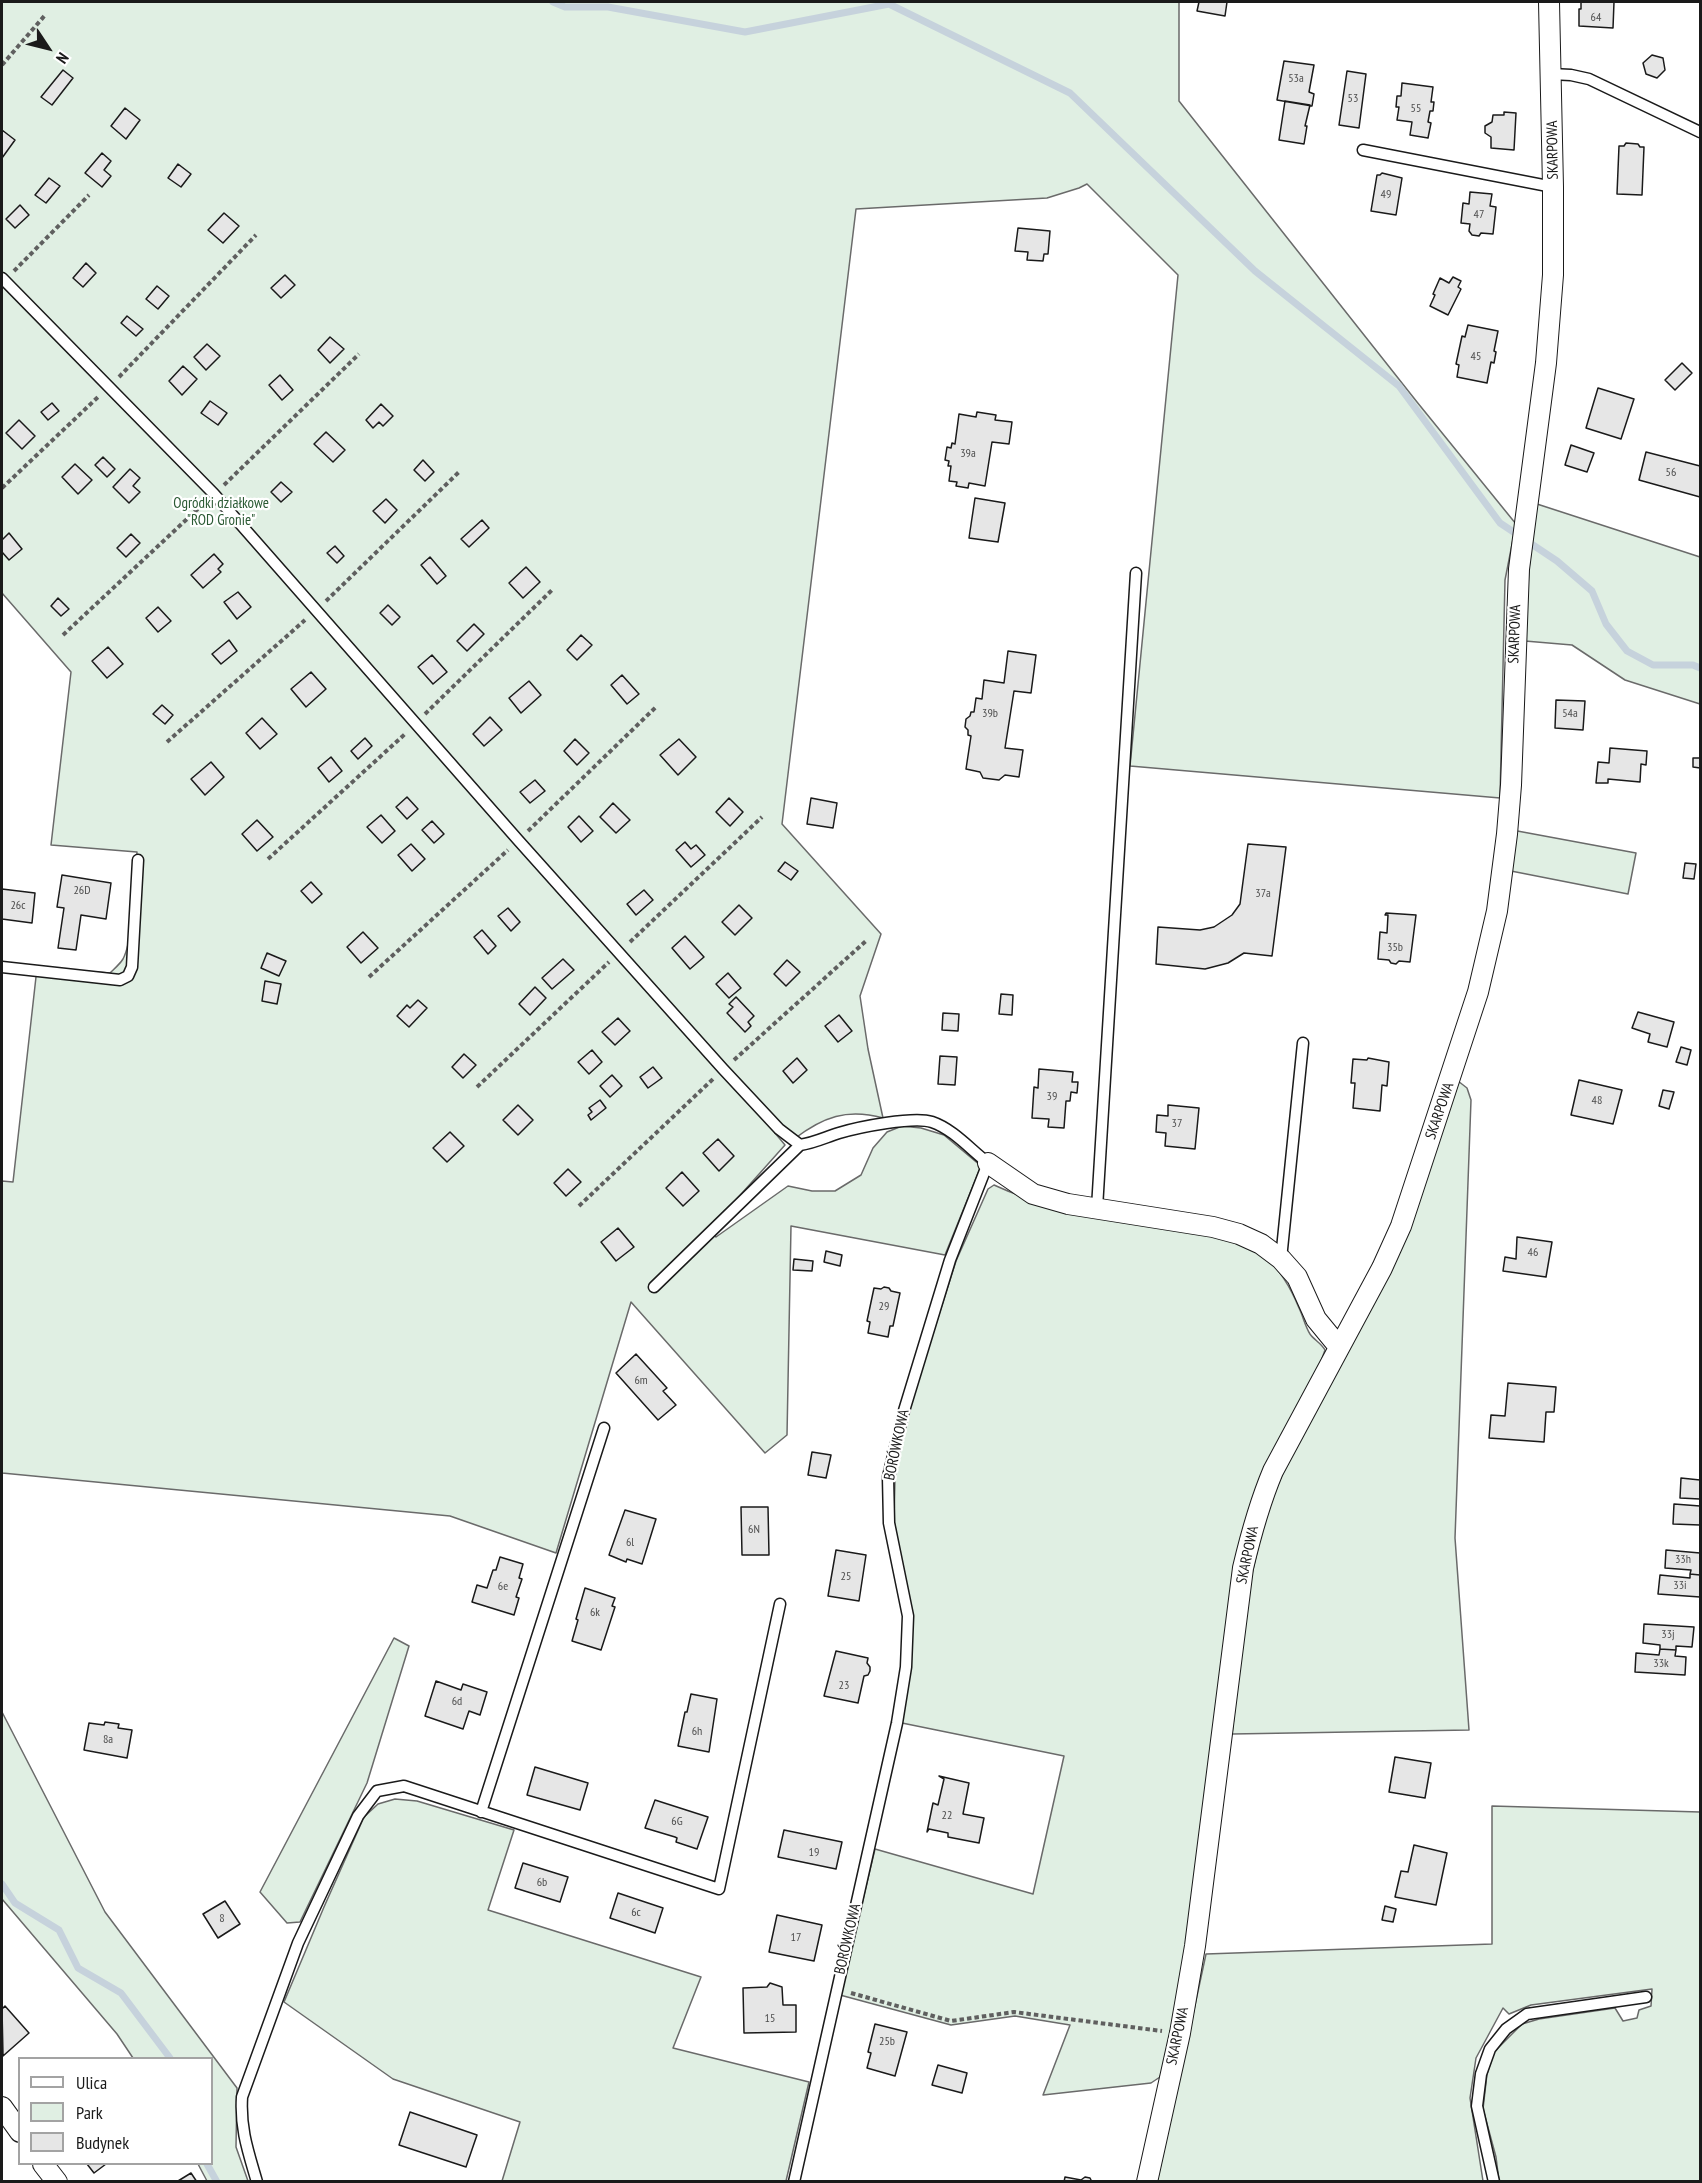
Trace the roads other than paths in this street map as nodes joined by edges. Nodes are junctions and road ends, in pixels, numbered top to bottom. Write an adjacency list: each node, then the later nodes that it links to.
1 (1549, 2): 2 (street, SKARPOWA)
2 (1551, 74): 3 (lane); 5 (street, SKARPOWA)
3 (1701, 132)
4 (1363, 150): 5 (lane)
5 (1554, 187): 16 (street, SKARPOWA)
6 (3, 279): 11 (lane)
7 (1136, 573): 13 (lane)
8 (138, 860): 9 (lane)
9 (2, 967)
10 (1303, 1043): 14 (lane)
11 (800, 1145): 12 (lane); 15 (lane)
12 (988, 1163): 13 (street); 26 (lane, BORÓWKOWA)
13 (1097, 1208): 14 (street)
14 (1281, 1259): 16 (street)
15 (654, 1287)
16 (1339, 1347): 27 (street, SKARPOWA)
17 (604, 1428): 19 (lane)
18 (780, 1604): 19 (lane)
19 (481, 1812): 25 (lane)
20 (1646, 1997): 28 (lane)
21 (2, 2107): 22 (street)
22 (18, 2129)
23 (44, 2165): 24 (street)
24 (57, 2181)
25 (257, 2181)
26 (794, 2181)
27 (1148, 2181)
28 (1494, 2181)

